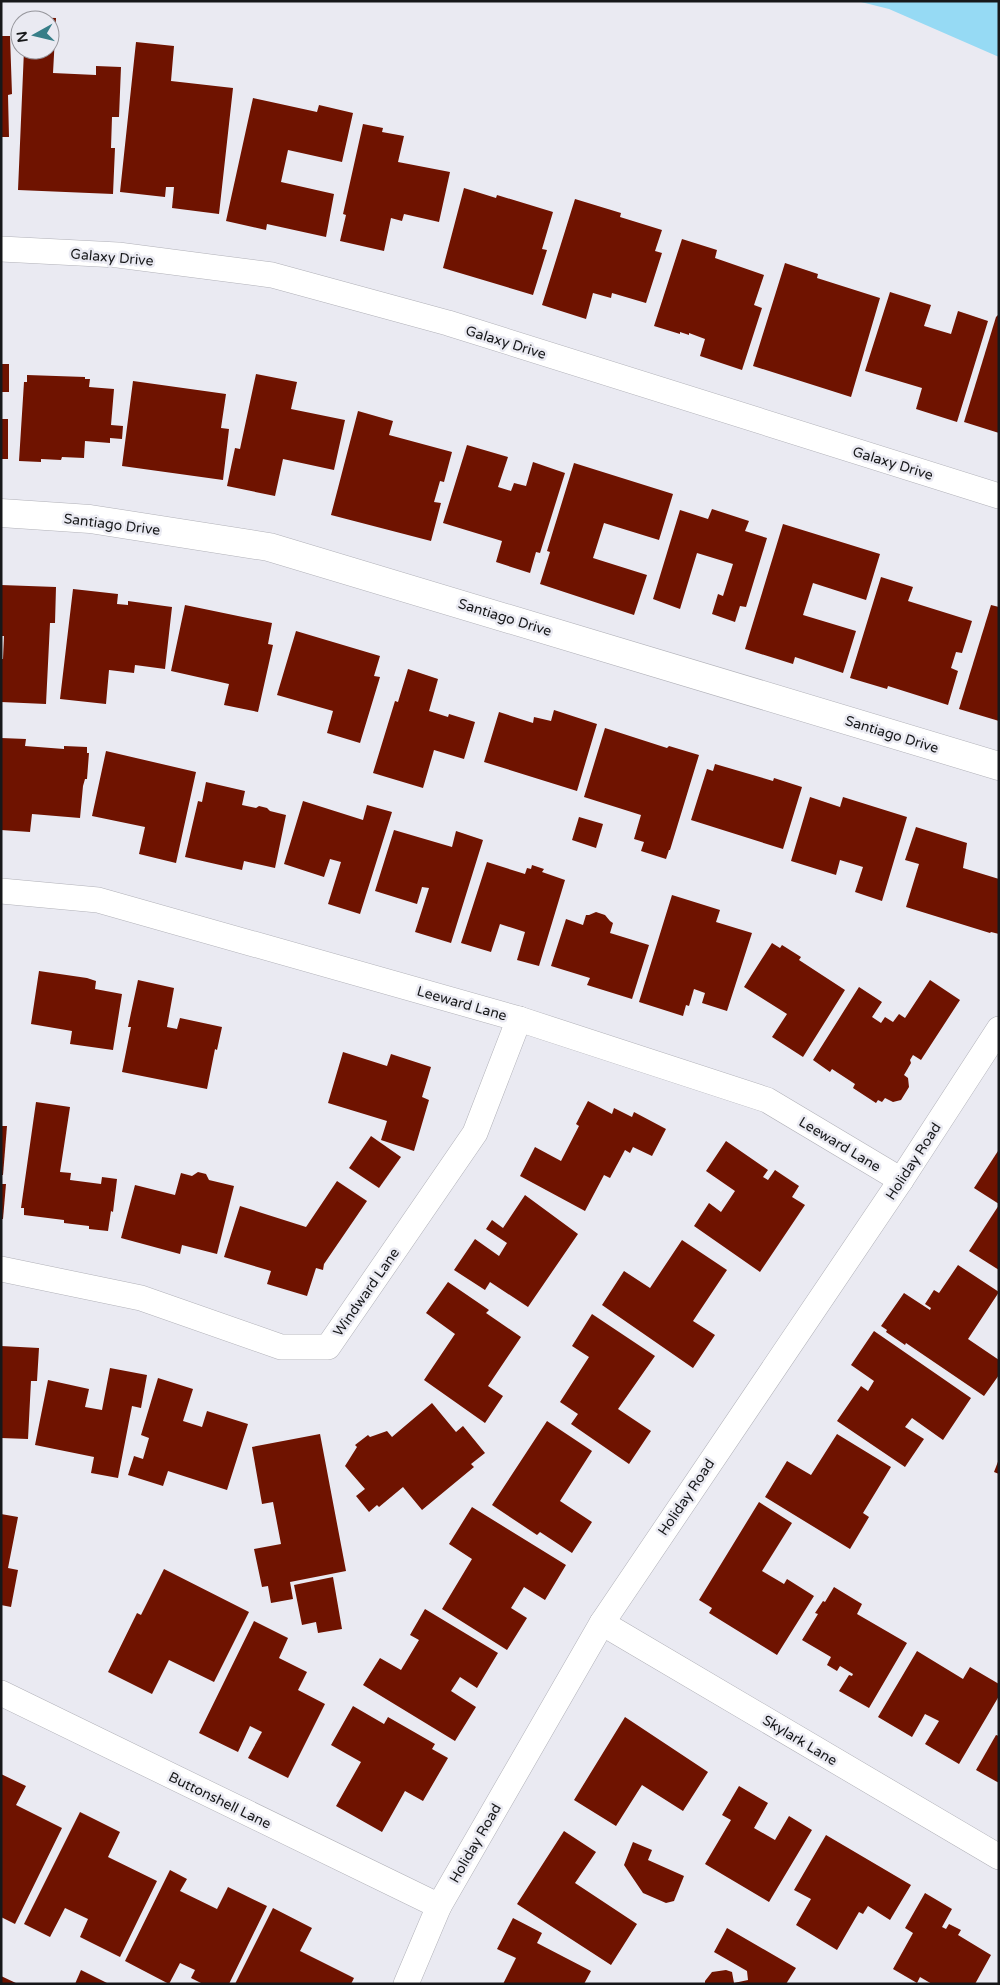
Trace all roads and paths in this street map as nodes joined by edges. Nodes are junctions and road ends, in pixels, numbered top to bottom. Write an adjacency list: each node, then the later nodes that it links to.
1 (1, 249): 2 (street, Galaxy Drive)
2 (999, 496)
3 (1, 513): 4 (street, Santiago Drive)
4 (999, 766)
5 (1, 891): 6 (street, Leeward Lane)
6 (519, 1019): 8 (street, Leeward Lane); 9 (street, Windward Lane)
7 (999, 1029): 8 (street, Holiday Road)
8 (901, 1180): 10 (street, Holiday Road)
9 (1, 1270)
10 (602, 1623): 12 (street, Skylark Lane); 13 (street, Holiday Road)
11 (1, 1693): 13 (street, Buttonshell Lane)
12 (999, 1857)
13 (439, 1906): 14 (street, Holiday Road)
14 (406, 1984)

